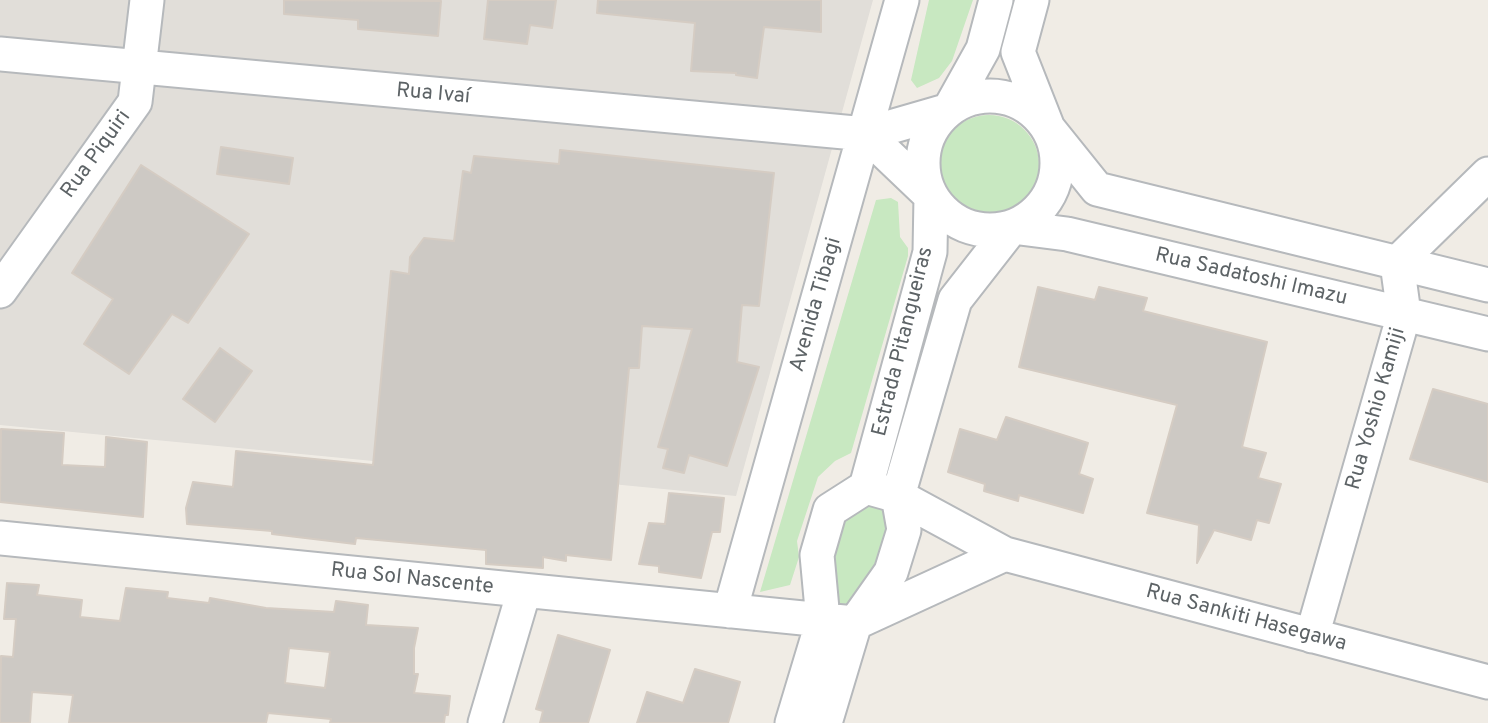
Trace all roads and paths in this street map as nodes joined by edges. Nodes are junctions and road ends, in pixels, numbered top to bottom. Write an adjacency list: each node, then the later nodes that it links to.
1 (147, 0): 6 (street, Rua Piquiri)
2 (902, 0): 9 (street, Avenida Tibagi)
3 (996, 0): 7 (street)
4 (1032, 0): 8 (street)
5 (0, 54): 6 (street, Rua Ivaí)
6 (141, 69): 9 (street, Rua Ivaí); 15 (street, Rua Piquiri)
7 (949, 110): 8 (street); 9 (street, Rua Ivaí); 11 (street)
8 (1048, 128): 12 (street); 13 (street)
9 (866, 134): 11 (street); 23 (street, Avenida Tibagi)
10 (1488, 174): 13 (street)
11 (931, 196): 12 (street); 18 (street, Estrada Pitangueiras)
12 (1012, 227): 16 (street, Rua Sadatoshi Imazu); 19 (street, Estrada Pitangueiras)
13 (1397, 263): 14 (street); 16 (street, Rua Yoshio Kamiji)
14 (1488, 285)
15 (0, 291)
16 (1404, 314): 17 (street, Rua Sadatoshi Imazu); 25 (street, Rua Yoshio Kamiji)
17 (1488, 334)
18 (866, 487): 19 (street, Rua Sankiti Hasegawa); 24 (street)
19 (898, 496): 21 (street, Rua Sankiti Hasegawa); 24 (street)
20 (0, 538): 22 (street, Rua Sol Nascente)
21 (1005, 554): 24 (street); 25 (street, Rua Sankiti Hasegawa)
22 (524, 591): 23 (street, Rua Sol Nascente); 27 (street)
23 (730, 611): 24 (street, Rua Sol Nascente)
24 (839, 622): 28 (street); 29 (street)
25 (1312, 636): 26 (street, Rua Sankiti Hasegawa)
26 (1488, 682)
27 (485, 723)
28 (792, 723)
29 (825, 723)

